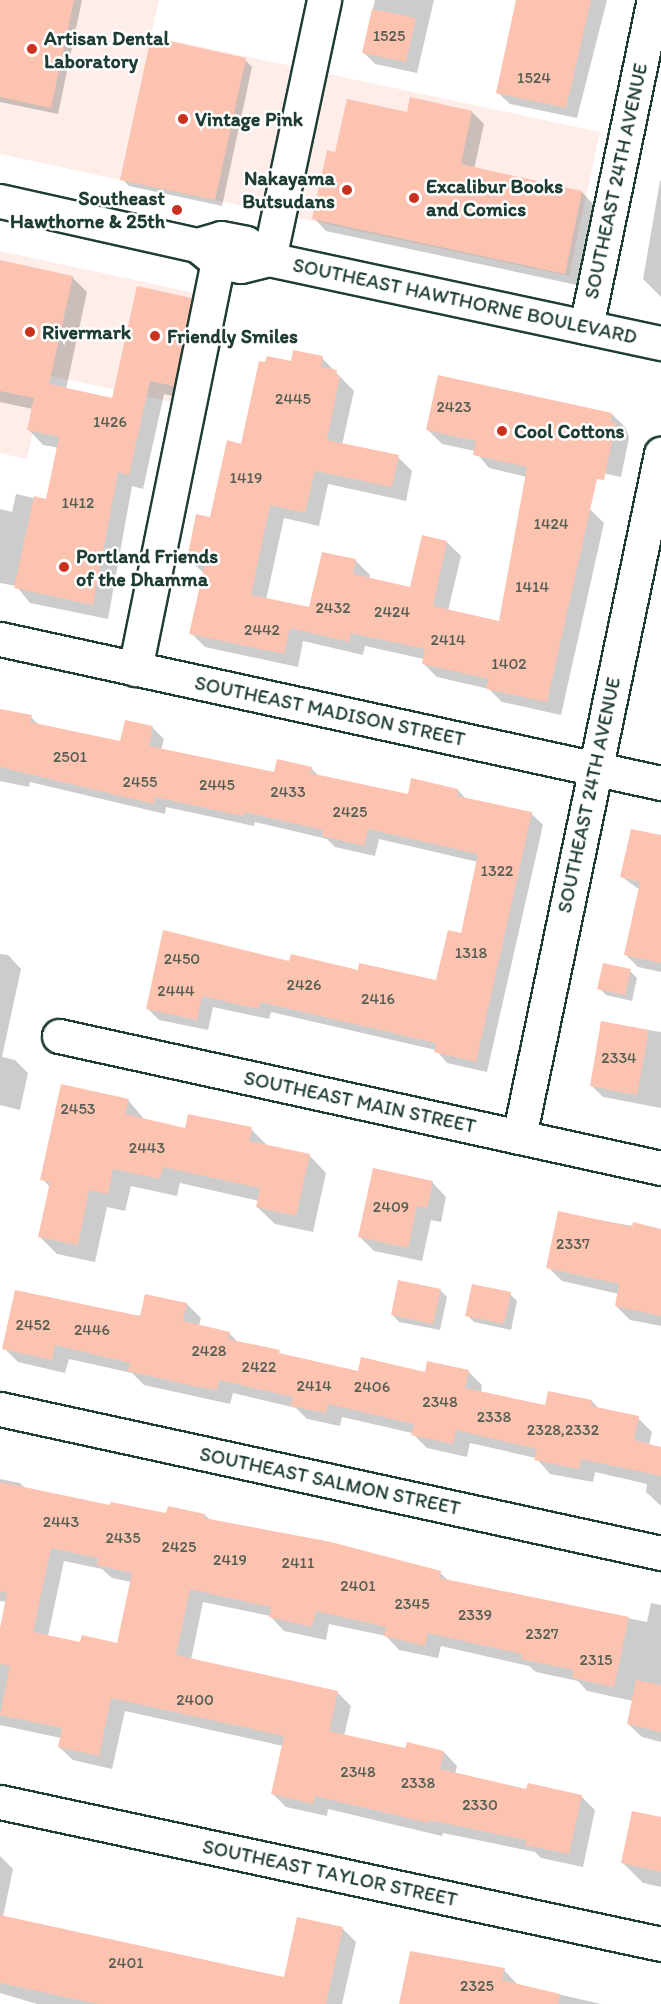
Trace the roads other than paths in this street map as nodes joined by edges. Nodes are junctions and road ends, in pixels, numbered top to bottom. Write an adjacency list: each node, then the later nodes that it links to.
1 (324, 0): 5 (street)
2 (654, 0): 6 (street, SOUTHEAST 24TH AVENUE)
3 (0, 201): 4 (street, SOUTHEAST HAWTHORNE BOULEVARD)
4 (208, 253): 5 (street, SOUTHEAST HAWTHORNE BOULEVARD); 10 (street)
5 (268, 259): 6 (street, SOUTHEAST HAWTHORNE BOULEVARD)
6 (586, 327): 7 (street, SOUTHEAST HAWTHORNE BOULEVARD)
7 (661, 343)
8 (661, 454): 11 (street, SOUTHEAST 24TH AVENUE)
9 (0, 639): 10 (street, SOUTHEAST MADISON STREET)
10 (135, 669): 11 (street, SOUTHEAST MADISON STREET)
11 (595, 769): 12 (street, SOUTHEAST MADISON STREET); 14 (street, SOUTHEAST 24TH AVENUE)
12 (661, 783)
13 (59, 1036): 14 (street, SOUTHEAST MAIN STREET)
14 (519, 1137): 15 (street, SOUTHEAST MAIN STREET)
15 (661, 1168)
16 (0, 1409): 17 (street, SOUTHEAST SALMON STREET)
17 (661, 1553)
18 (0, 1802): 19 (street, SOUTHEAST TAYLOR STREET)
19 (661, 1944)

